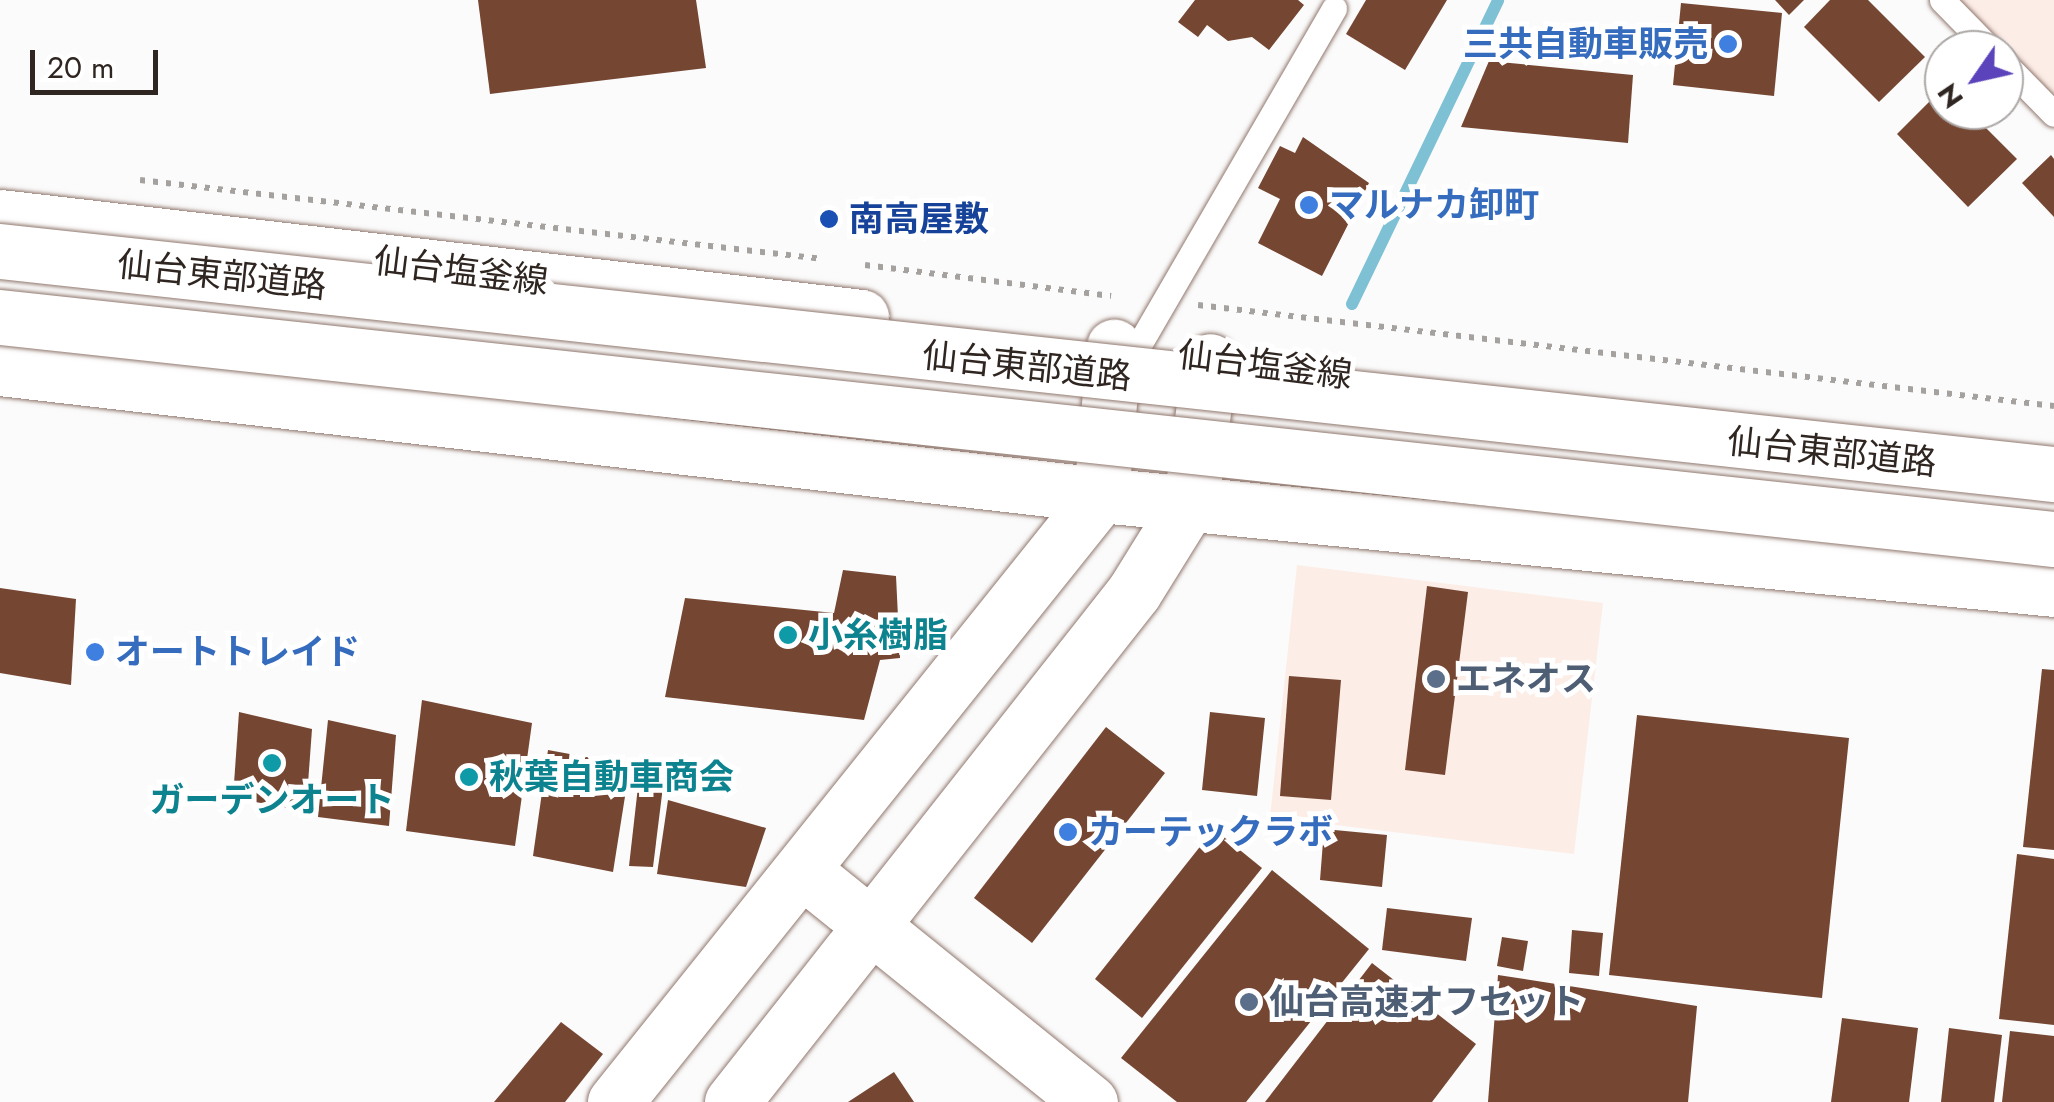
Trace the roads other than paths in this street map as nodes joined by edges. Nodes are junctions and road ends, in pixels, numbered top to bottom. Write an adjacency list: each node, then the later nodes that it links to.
1 (1942, 0): 3 (lane)
2 (1334, 8): 9 (lane)
3 (1971, 30)
4 (2024, 83): 5 (lane)
5 (2054, 114)
6 (0, 218): 9 (main road, 仙台塩釜線)
7 (0, 250): 13 (main road, 仙台東部道路, bridge)
8 (0, 317): 16 (main road, 仙台東部道路, bridge)
9 (1125, 348): 10 (main road, 仙台塩釜線); 14 (main road)
10 (1210, 361): 12 (main road, 仙台塩釜線); 15 (main road)
11 (0, 368): 14 (main road)
12 (2054, 450)
13 (2054, 474)
14 (1101, 495): 15 (main road); 18 (main road)
15 (1191, 500): 17 (main road); 19 (main road)
16 (2054, 539)
17 (2054, 589)
18 (802, 870): 19 (main road); 20 (main road)
19 (872, 926): 21 (main road); 22 (main road)
20 (616, 1102)
21 (732, 1102)
22 (1090, 1102)

